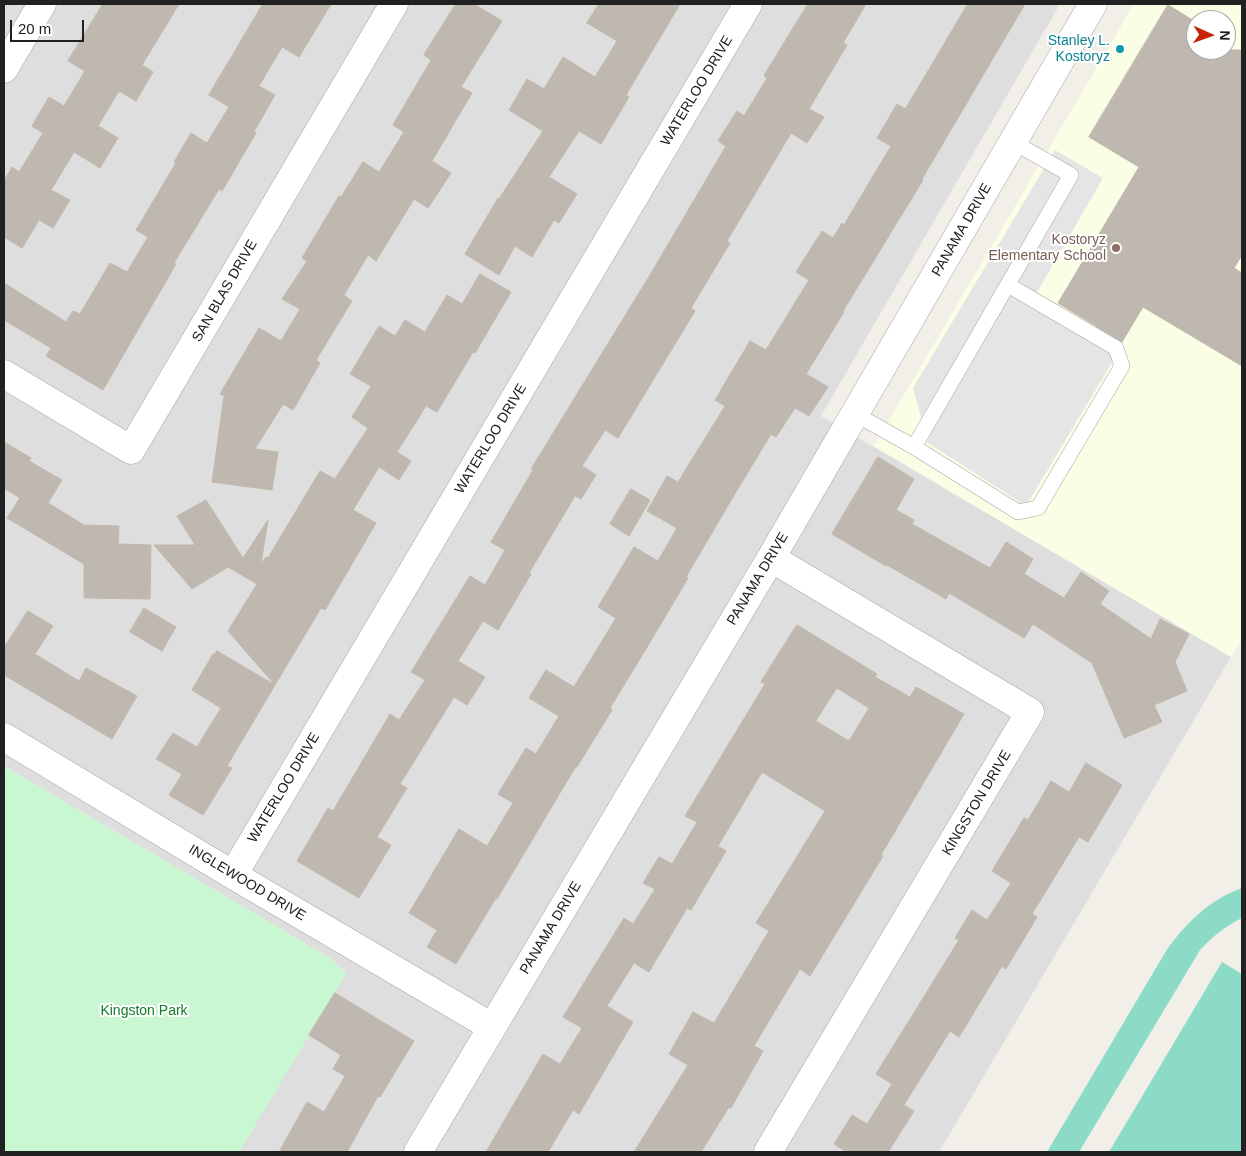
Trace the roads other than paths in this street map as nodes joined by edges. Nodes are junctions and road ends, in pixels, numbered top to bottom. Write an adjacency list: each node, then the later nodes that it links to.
1 (42, 4): 5 (street)
2 (394, 4): 8 (street, SAN BLAS DRIVE)
3 (748, 4): 13 (street, WATERLOO DRIVE)
4 (1093, 4): 6 (street, PANAMA DRIVE)
5 (4, 69)
6 (1013, 142): 7 (lane); 9 (street, PANAMA DRIVE)
7 (1008, 285): 10 (lane); 10 (lane)
8 (4, 374)
9 (855, 414): 10 (lane); 11 (street, PANAMA DRIVE)
10 (914, 447)
11 (771, 558): 14 (street, PANAMA DRIVE); 16 (street, KINGSTON DRIVE)
12 (4, 737): 13 (street, INGLEWOOD DRIVE)
13 (233, 875): 14 (street, INGLEWOOD DRIVE)
14 (492, 1027): 15 (street, PANAMA DRIVE)
15 (418, 1152)
16 (768, 1152)

